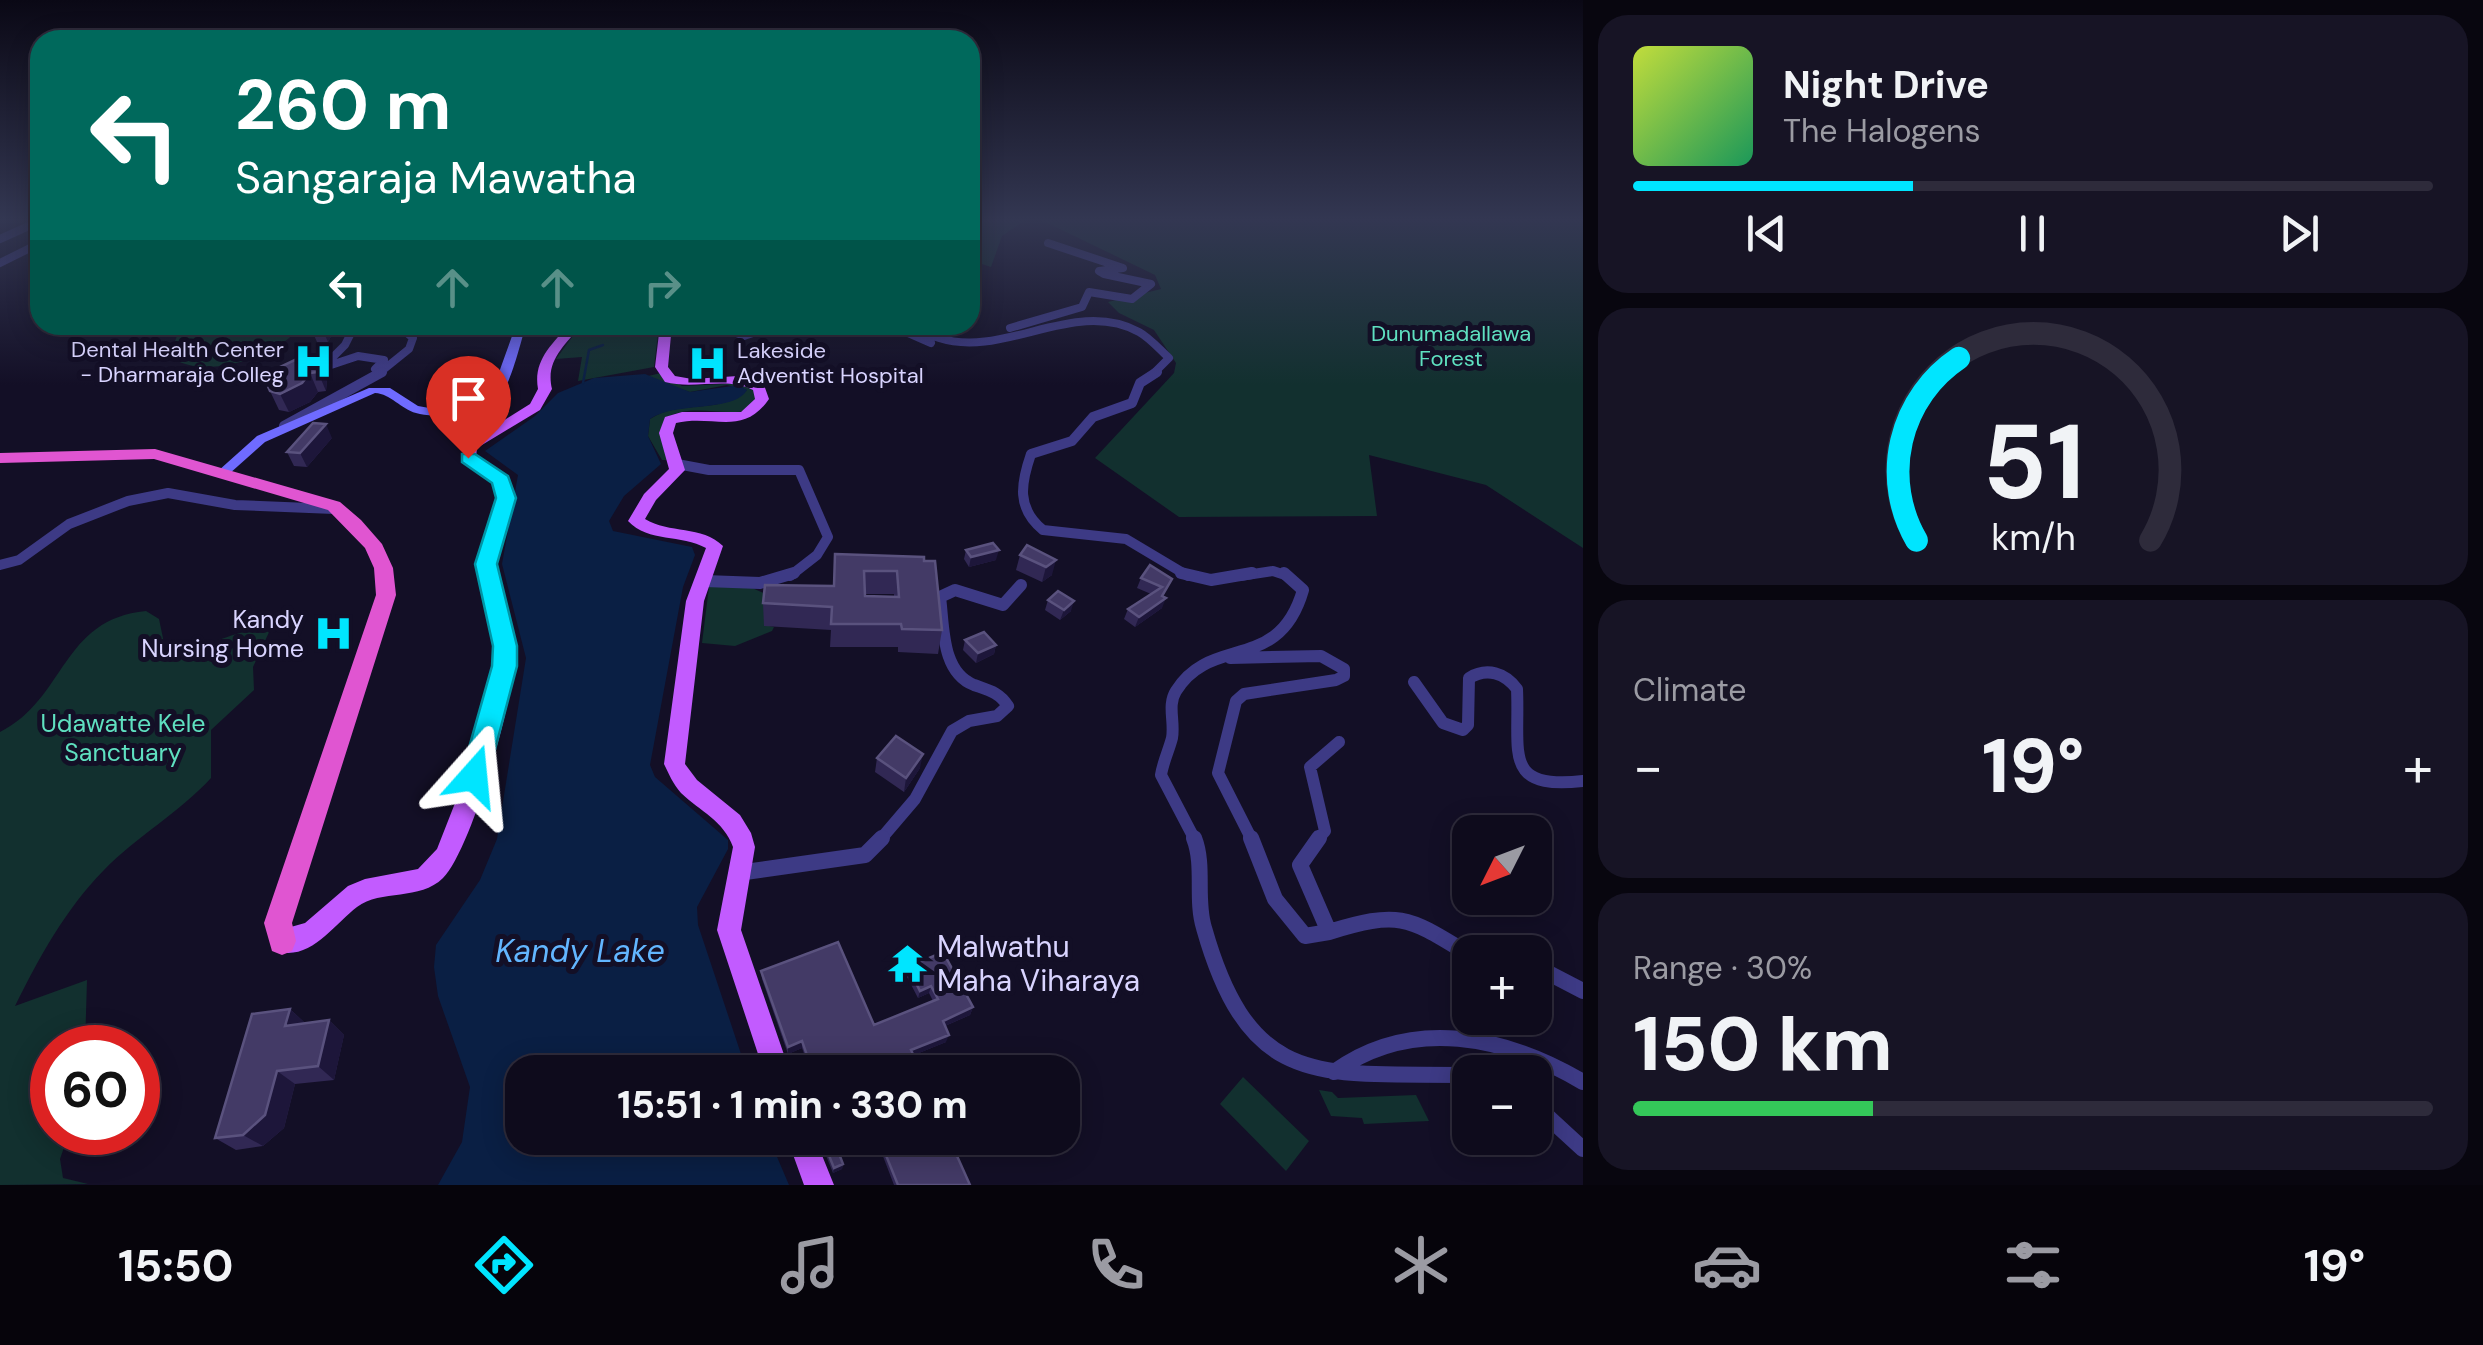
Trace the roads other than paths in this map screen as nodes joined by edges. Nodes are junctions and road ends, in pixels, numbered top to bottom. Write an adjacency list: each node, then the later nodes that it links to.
1 (1105, 274): 9 (street)
2 (350, 335): 10 (street)
3 (410, 335): 10 (street)
4 (518, 335): 11 (main road)
5 (565, 335): 25 (main road)
6 (665, 335): 13 (main road)
7 (914, 335): 9 (street)
8 (930, 335): 9 (street)
9 (998, 337): 19 (street)
10 (366, 380): 11 (street)
11 (272, 434): 14 (main road)
12 (0, 458): 14 (highway)
13 (677, 464): 17 (main road); 17 (street)
14 (233, 474): 15 (highway)
15 (338, 509): 16 (street); 25 (highway)
16 (0, 565)
17 (705, 581): 23 (main road)
18 (1021, 584): 23 (street)
19 (1221, 656): 24 (street); 30 (street)
20 (1414, 682): 22 (street)
21 (1340, 742): 24 (street)
22 (1583, 781)
23 (738, 872): 29 (main road)
24 (1329, 932): 26 (street)
25 (282, 941)
26 (1452, 943)
27 (1552, 975): 28 (street)
28 (1583, 991)
29 (771, 1055)
30 (1334, 1072): 31 (street); 32 (street)
31 (1452, 1074)
32 (1583, 1082)
33 (1552, 1121): 34 (street)
34 (1583, 1149)
35 (808, 1155): 36 (main road)
36 (819, 1185)

